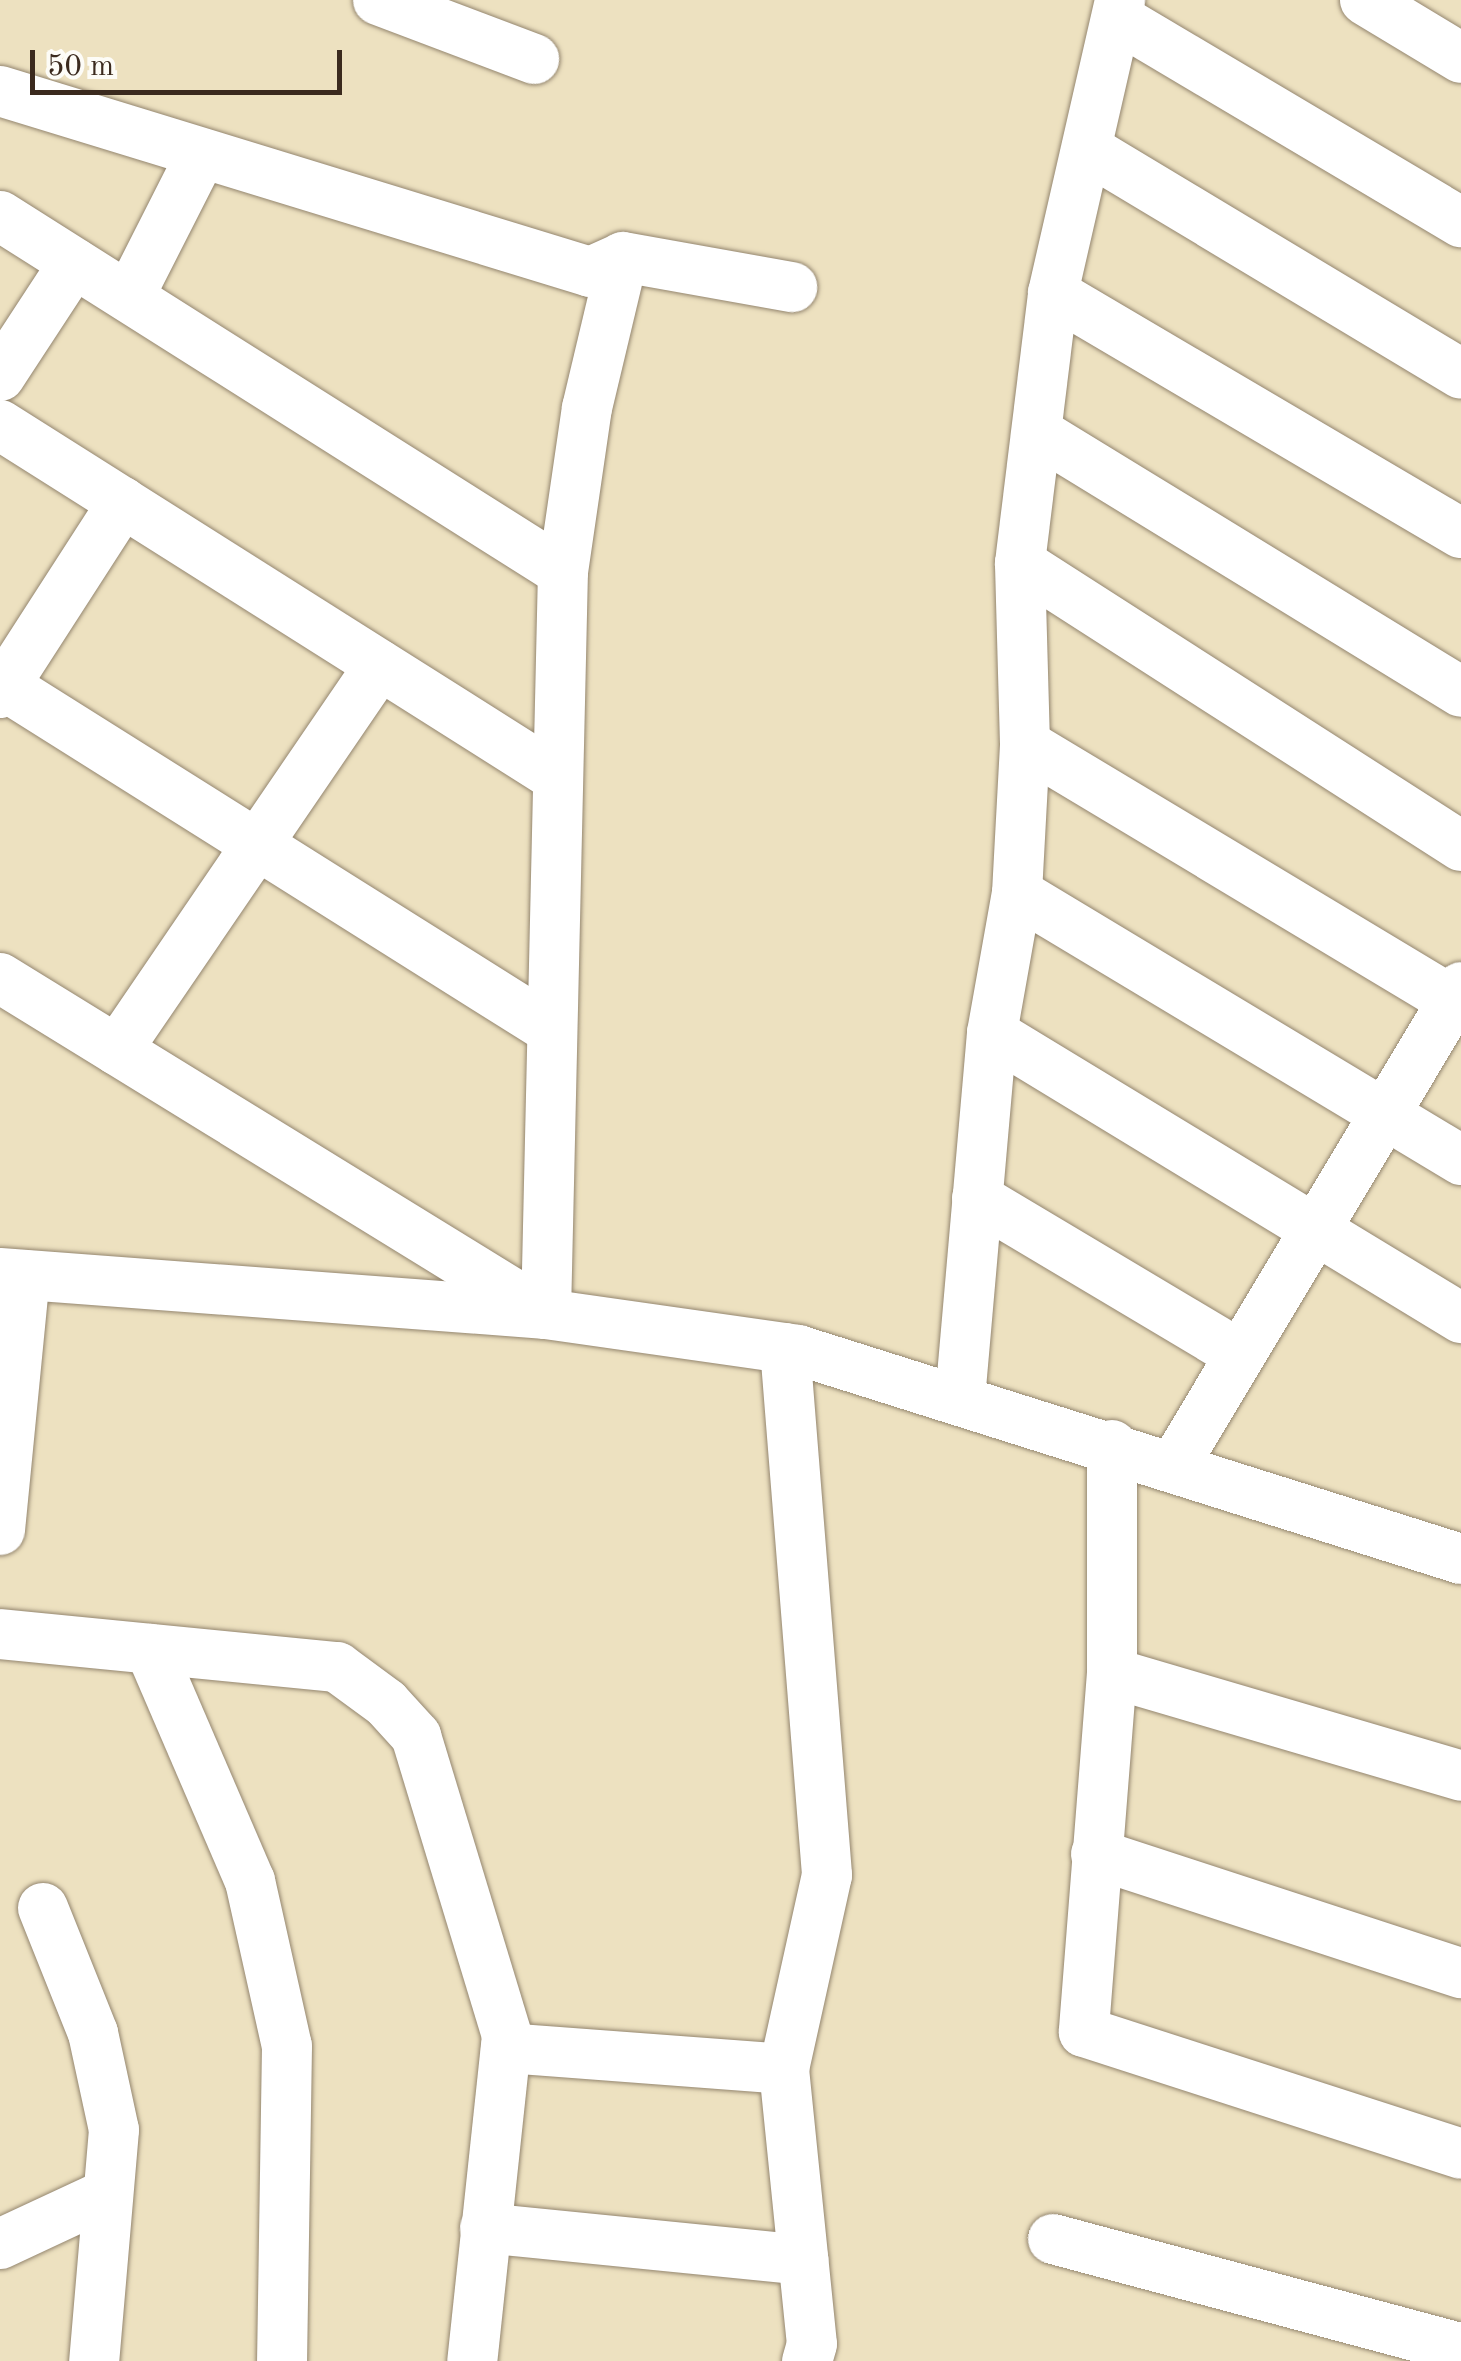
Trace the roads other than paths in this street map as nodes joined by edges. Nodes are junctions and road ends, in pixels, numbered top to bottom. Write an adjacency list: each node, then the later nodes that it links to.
1 (378, 0): 5 (street)
2 (1364, 0): 4 (street)
3 (1119, 9): 7 (street); 10 (street)
4 (1461, 58)
5 (534, 60)
6 (0, 90): 8 (street)
7 (1087, 149): 14 (street); 16 (street)
8 (202, 153): 11 (street); 15 (street)
9 (0, 216): 12 (street)
10 (1461, 222)
11 (623, 258): 13 (street); 23 (street)
12 (74, 263): 15 (street); 17 (street)
13 (792, 286)
14 (1053, 294): 19 (street); 21 (street)
15 (129, 298): 23 (street)
16 (1461, 374)
17 (0, 376)
18 (0, 425): 20 (street)
19 (1038, 432): 22 (street); 26 (street)
20 (123, 502): 24 (street); 25 (street)
21 (1461, 533)
22 (1020, 563): 27 (street); 30 (street)
23 (563, 572): 28 (street)
24 (380, 665): 28 (street); 29 (street)
25 (3, 689): 29 (street)
26 (1461, 692)
27 (1025, 744): 31 (street); 33 (street)
28 (557, 776): 34 (street)
29 (255, 843): 34 (street); 36 (street)
30 (1461, 846)
31 (1017, 894): 35 (street); 37 (street)
32 (0, 978): 36 (street)
33 (1458, 998): 37 (street)
34 (552, 1030): 42 (street)
35 (992, 1033): 39 (street); 40 (street)
36 (117, 1050): 42 (street)
37 (1385, 1114): 38 (street); 40 (street)
38 (1461, 1160)
39 (977, 1198): 45 (street); 46 (street)
40 (1316, 1230): 43 (street); 45 (street)
41 (12, 1274): 42 (street); 49 (street)
42 (546, 1314): 44 (street)
43 (1461, 1318)
44 (785, 1348): 46 (street); 59 (street)
45 (1240, 1355): 48 (street)
46 (960, 1399): 47 (street)
47 (1112, 1445): 48 (street); 53 (street)
48 (1175, 1464): 50 (street)
49 (0, 1530)
50 (1461, 1559)
51 (0, 1634): 52 (street)
52 (150, 1649): 58 (street); 68 (street)
53 (1112, 1673): 54 (street); 55 (street)
54 (1461, 1776)
55 (1096, 1854): 57 (street); 60 (street)
56 (43, 1908): 61 (street)
57 (1461, 1973)
58 (506, 2048): 59 (street); 62 (street)
59 (784, 2069): 65 (street)
60 (1461, 2154)
61 (107, 2194): 64 (street); 67 (street)
62 (485, 2228): 65 (street); 69 (street)
63 (1052, 2239): 66 (street)
64 (0, 2244)
65 (804, 2260): 70 (street)
66 (1461, 2348)
67 (94, 2361)
68 (282, 2361)
69 (472, 2361)
70 (807, 2361)

